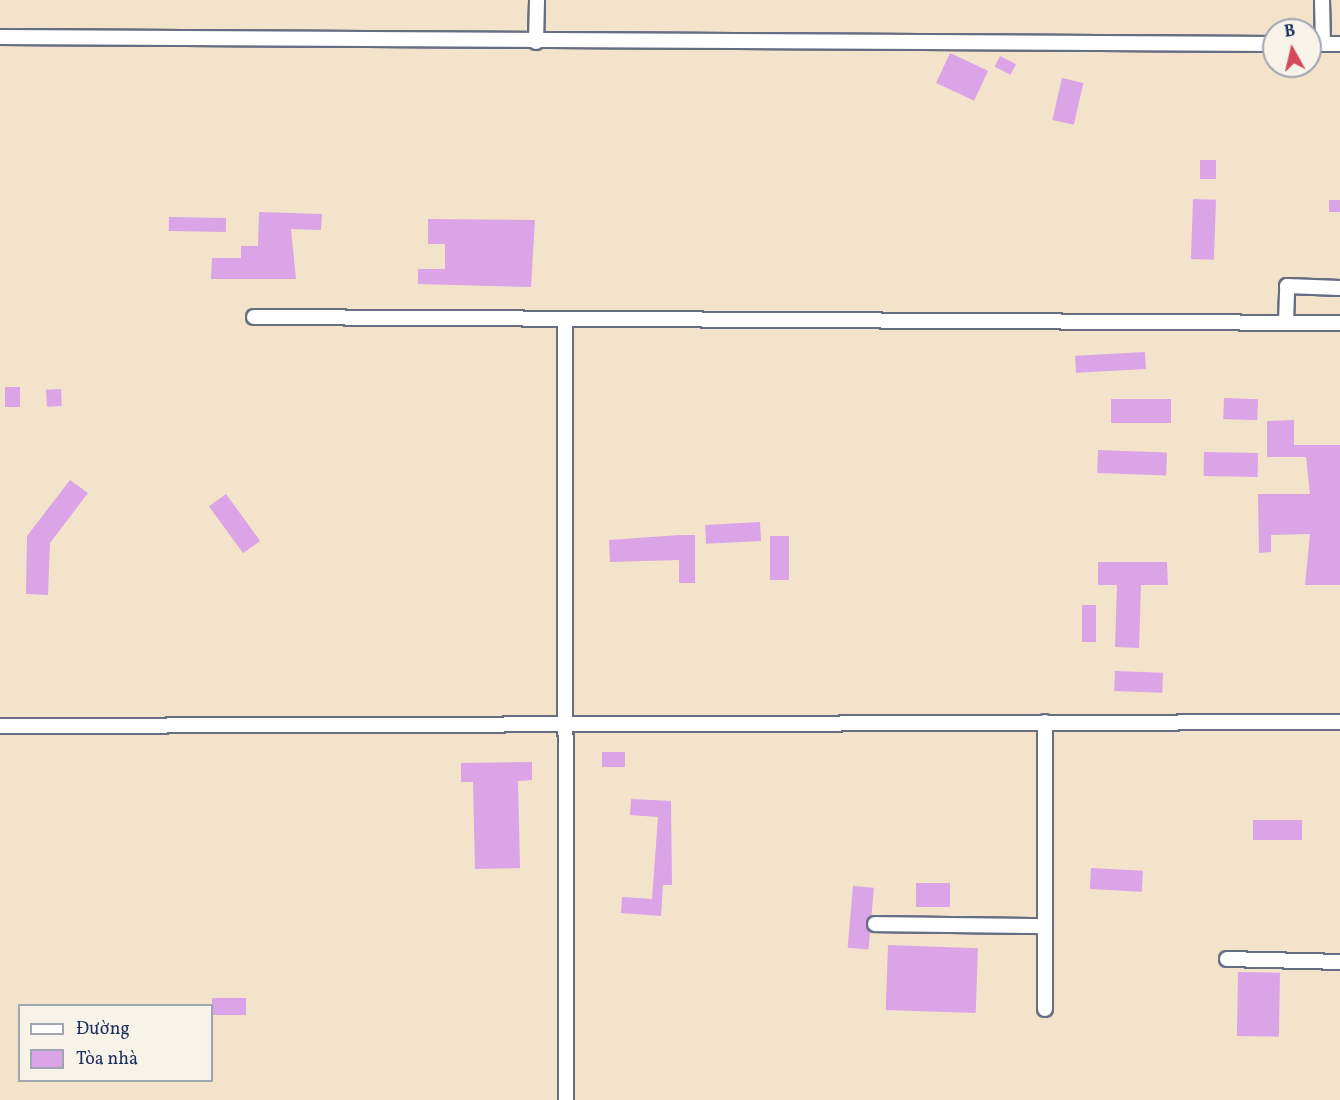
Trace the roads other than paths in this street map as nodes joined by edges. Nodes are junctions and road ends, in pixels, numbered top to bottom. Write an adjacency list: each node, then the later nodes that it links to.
1 (537, 0): 5 (street)
2 (1322, 0): 3 (street)
3 (1320, 18)
4 (0, 37): 5 (street)
5 (536, 42): 6 (street)
6 (1262, 44)
7 (1322, 44): 8 (street)
8 (1340, 44)
9 (1340, 288): 12 (street)
10 (254, 317): 11 (street)
11 (565, 319): 12 (street); 16 (street)
12 (1286, 322): 13 (street)
13 (1340, 322)
14 (1340, 722): 15 (street)
15 (1045, 723): 16 (street); 19 (street)
16 (565, 725): 17 (street); 23 (street)
17 (0, 726)
18 (874, 924): 19 (street)
19 (1045, 926): 22 (street)
20 (1227, 959): 21 (street)
21 (1340, 962)
22 (1045, 1009)
23 (566, 1100)

